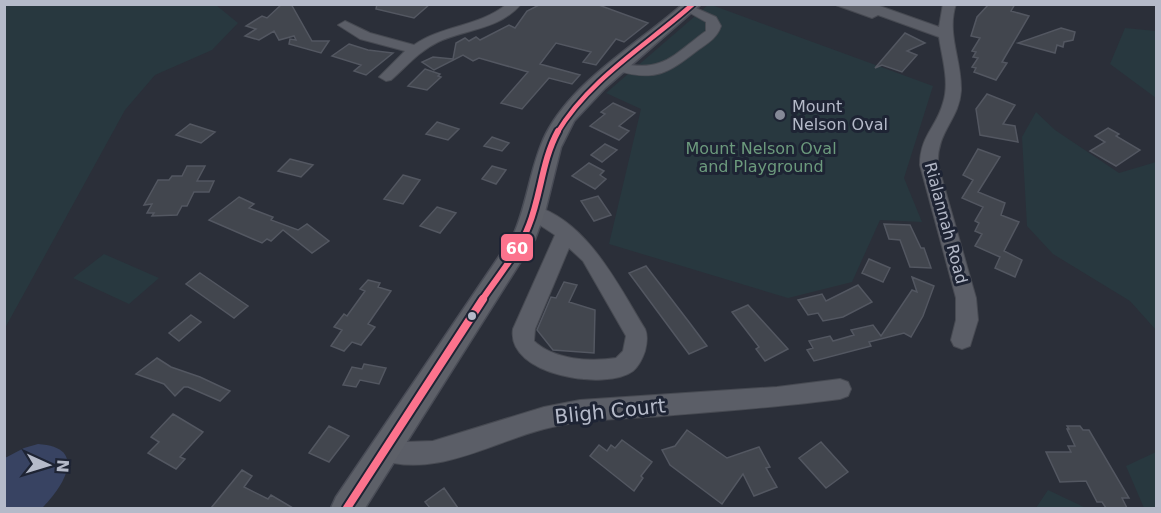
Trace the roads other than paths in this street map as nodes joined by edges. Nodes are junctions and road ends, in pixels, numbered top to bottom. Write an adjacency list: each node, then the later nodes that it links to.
1 (515, 4): 9 (street)
2 (839, 4): 6 (street)
3 (860, 4): 6 (street)
4 (950, 4): 8 (street, Rialannah Road)
5 (691, 7): 10 (main road); 10 (street)
6 (893, 17): 8 (street)
7 (345, 25): 9 (street)
8 (947, 35): 14 (street, Rialannah Road)
9 (416, 50): 11 (street)
10 (620, 68): 12 (main road)
11 (386, 77)
12 (535, 213): 13 (street); 16 (main road)
13 (566, 233): 13 (street)
14 (962, 340)
15 (840, 389): 16 (street, Bligh Court)
16 (385, 450): 17 (main road)
17 (347, 508)

